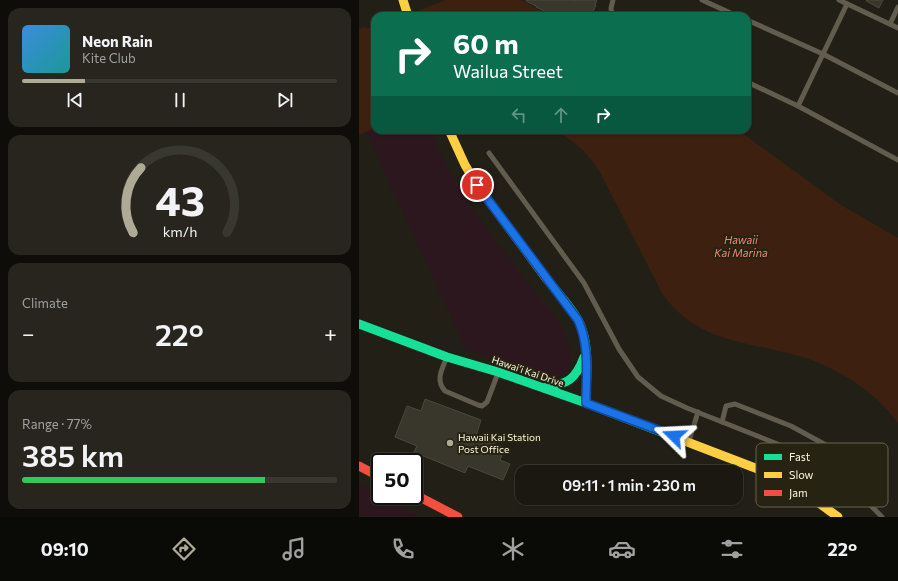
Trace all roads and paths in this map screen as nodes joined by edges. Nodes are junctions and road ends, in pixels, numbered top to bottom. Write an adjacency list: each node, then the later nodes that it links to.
1 (403, 0): 7 (main road)
2 (613, 0): 8 (lane)
3 (702, 0): 9 (lane)
4 (839, 0): 5 (lane)
5 (847, 4): 11 (lane); 13 (lane)
6 (898, 7): 11 (lane)
7 (407, 12)
8 (612, 12)
9 (728, 12)
10 (751, 22): 13 (lane)
11 (890, 24): 12 (lane)
12 (898, 28)
13 (823, 54): 15 (lane); 16 (lane)
14 (751, 84): 16 (lane)
15 (898, 93)
16 (798, 106): 19 (lane)
17 (451, 134): 21 (main road)
18 (489, 153): 26 (lane)
19 (898, 160)
20 (359, 324): 22 (main road, Hawai’i Kai Drive)
21 (587, 350): 24 (main road); 25 (main road)
22 (447, 357): 23 (main road, Hawai’i Kai Drive); 23 (lane)
23 (498, 372): 24 (main road, Hawai’i Kai Drive)
24 (544, 388): 25 (main road, Hawai’i Kai Drive)
25 (586, 403): 28 (main road, Hawai’i Kai Drive)
26 (698, 412): 27 (lane); 28 (lane)
27 (722, 422): 29 (lane); 30 (lane)
28 (688, 442): 32 (main road, Hawai’i Kai Drive)
29 (774, 443)
30 (822, 443)
31 (359, 466): 33 (main road)
32 (756, 468)
33 (371, 472)
34 (423, 499): 37 (main road)
35 (825, 507): 38 (main road, Hawai’i Kai Drive)
36 (872, 507): 39 (lane)
37 (458, 517)
38 (838, 517)
39 (882, 517)

